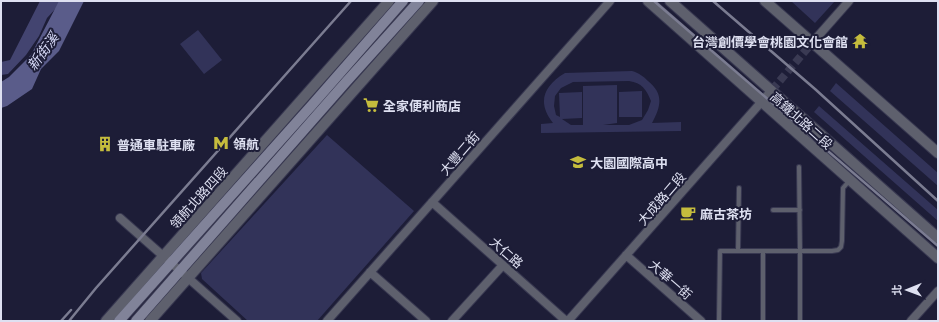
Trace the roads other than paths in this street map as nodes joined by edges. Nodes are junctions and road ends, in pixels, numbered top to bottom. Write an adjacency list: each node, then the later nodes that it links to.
1 (389, 1): 27 (street, 領航北路四段)
2 (402, 1): 27 (main road, 領航北路四段)
3 (419, 1): 30 (main road)
4 (433, 1): 30 (street)
5 (610, 1): 17 (street, 大豐二街)
6 (648, 1): 12 (street, 高鐵北路二段)
7 (670, 1): 11 (street, 高鐵北路二段)
8 (765, 1): 10 (street)
9 (849, 1): 10 (street)
10 (812, 43): 13 (street)
11 (772, 90): 12 (street, 大成路二段); 21 (street, 高鐵北路二段)
12 (762, 101): 15 (street, 高鐵北路二段); 25 (street, 大成路二段)
13 (938, 153)
14 (799, 168): 19 (lane)
15 (850, 180): 24 (lane); 26 (street, 高鐵北路二段)
16 (739, 188): 22 (lane)
17 (432, 202): 28 (street, 大仁路); 29 (street, 大豐二街)
18 (773, 210): 19 (lane)
19 (800, 210): 24 (lane)
20 (120, 218): 27 (street)
21 (938, 238)
22 (738, 251): 23 (lane); 42 (lane)
23 (764, 251): 24 (lane); 43 (lane)
24 (800, 251): 44 (lane)
25 (626, 255): 40 (street, 大成路二段); 41 (street, 大華一街)
26 (938, 258)
27 (167, 260): 30 (street); 32 (street, 領航北路四段); 33 (main road, 領航北路四段)
28 (503, 264): 39 (street); 40 (street, 大仁路)
29 (370, 272): 37 (street, 大豐二街); 38 (street)
30 (184, 275): 34 (main road); 35 (street); 36 (street)
31 (938, 291): 45 (street)
32 (106, 321)
33 (119, 321)
34 (136, 321)
35 (150, 321)
36 (237, 321)
37 (327, 321)
38 (426, 321)
39 (452, 321)
40 (567, 321)
41 (701, 321)
42 (719, 321)
43 (763, 321)
44 (800, 321)
45 (911, 321)

